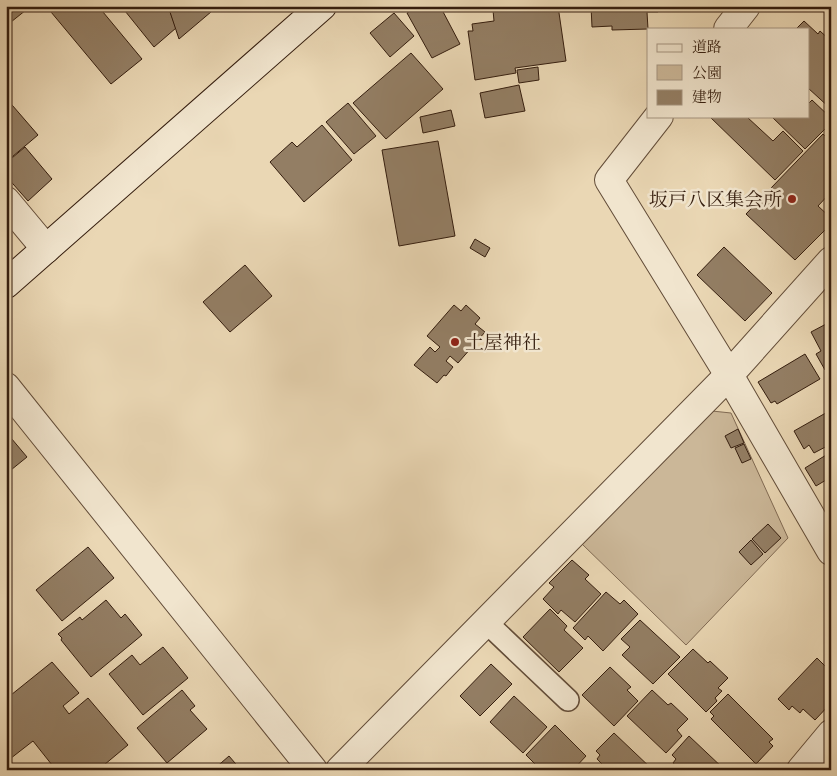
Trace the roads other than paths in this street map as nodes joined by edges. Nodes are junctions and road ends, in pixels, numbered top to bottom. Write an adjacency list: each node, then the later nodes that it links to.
1 (322, 6): 6 (street)
2 (746, 6): 3 (street)
3 (729, 28)
4 (657, 118): 9 (street)
5 (6, 201): 6 (street)
6 (46, 250): 8 (street)
7 (831, 261): 9 (street)
8 (6, 284)
9 (729, 375): 11 (street); 12 (street)
10 (6, 387): 15 (street)
11 (831, 551)
12 (486, 622): 13 (lane); 16 (street)
13 (568, 700)
14 (831, 734): 17 (street)
15 (313, 770)
16 (340, 770)
17 (801, 770)

